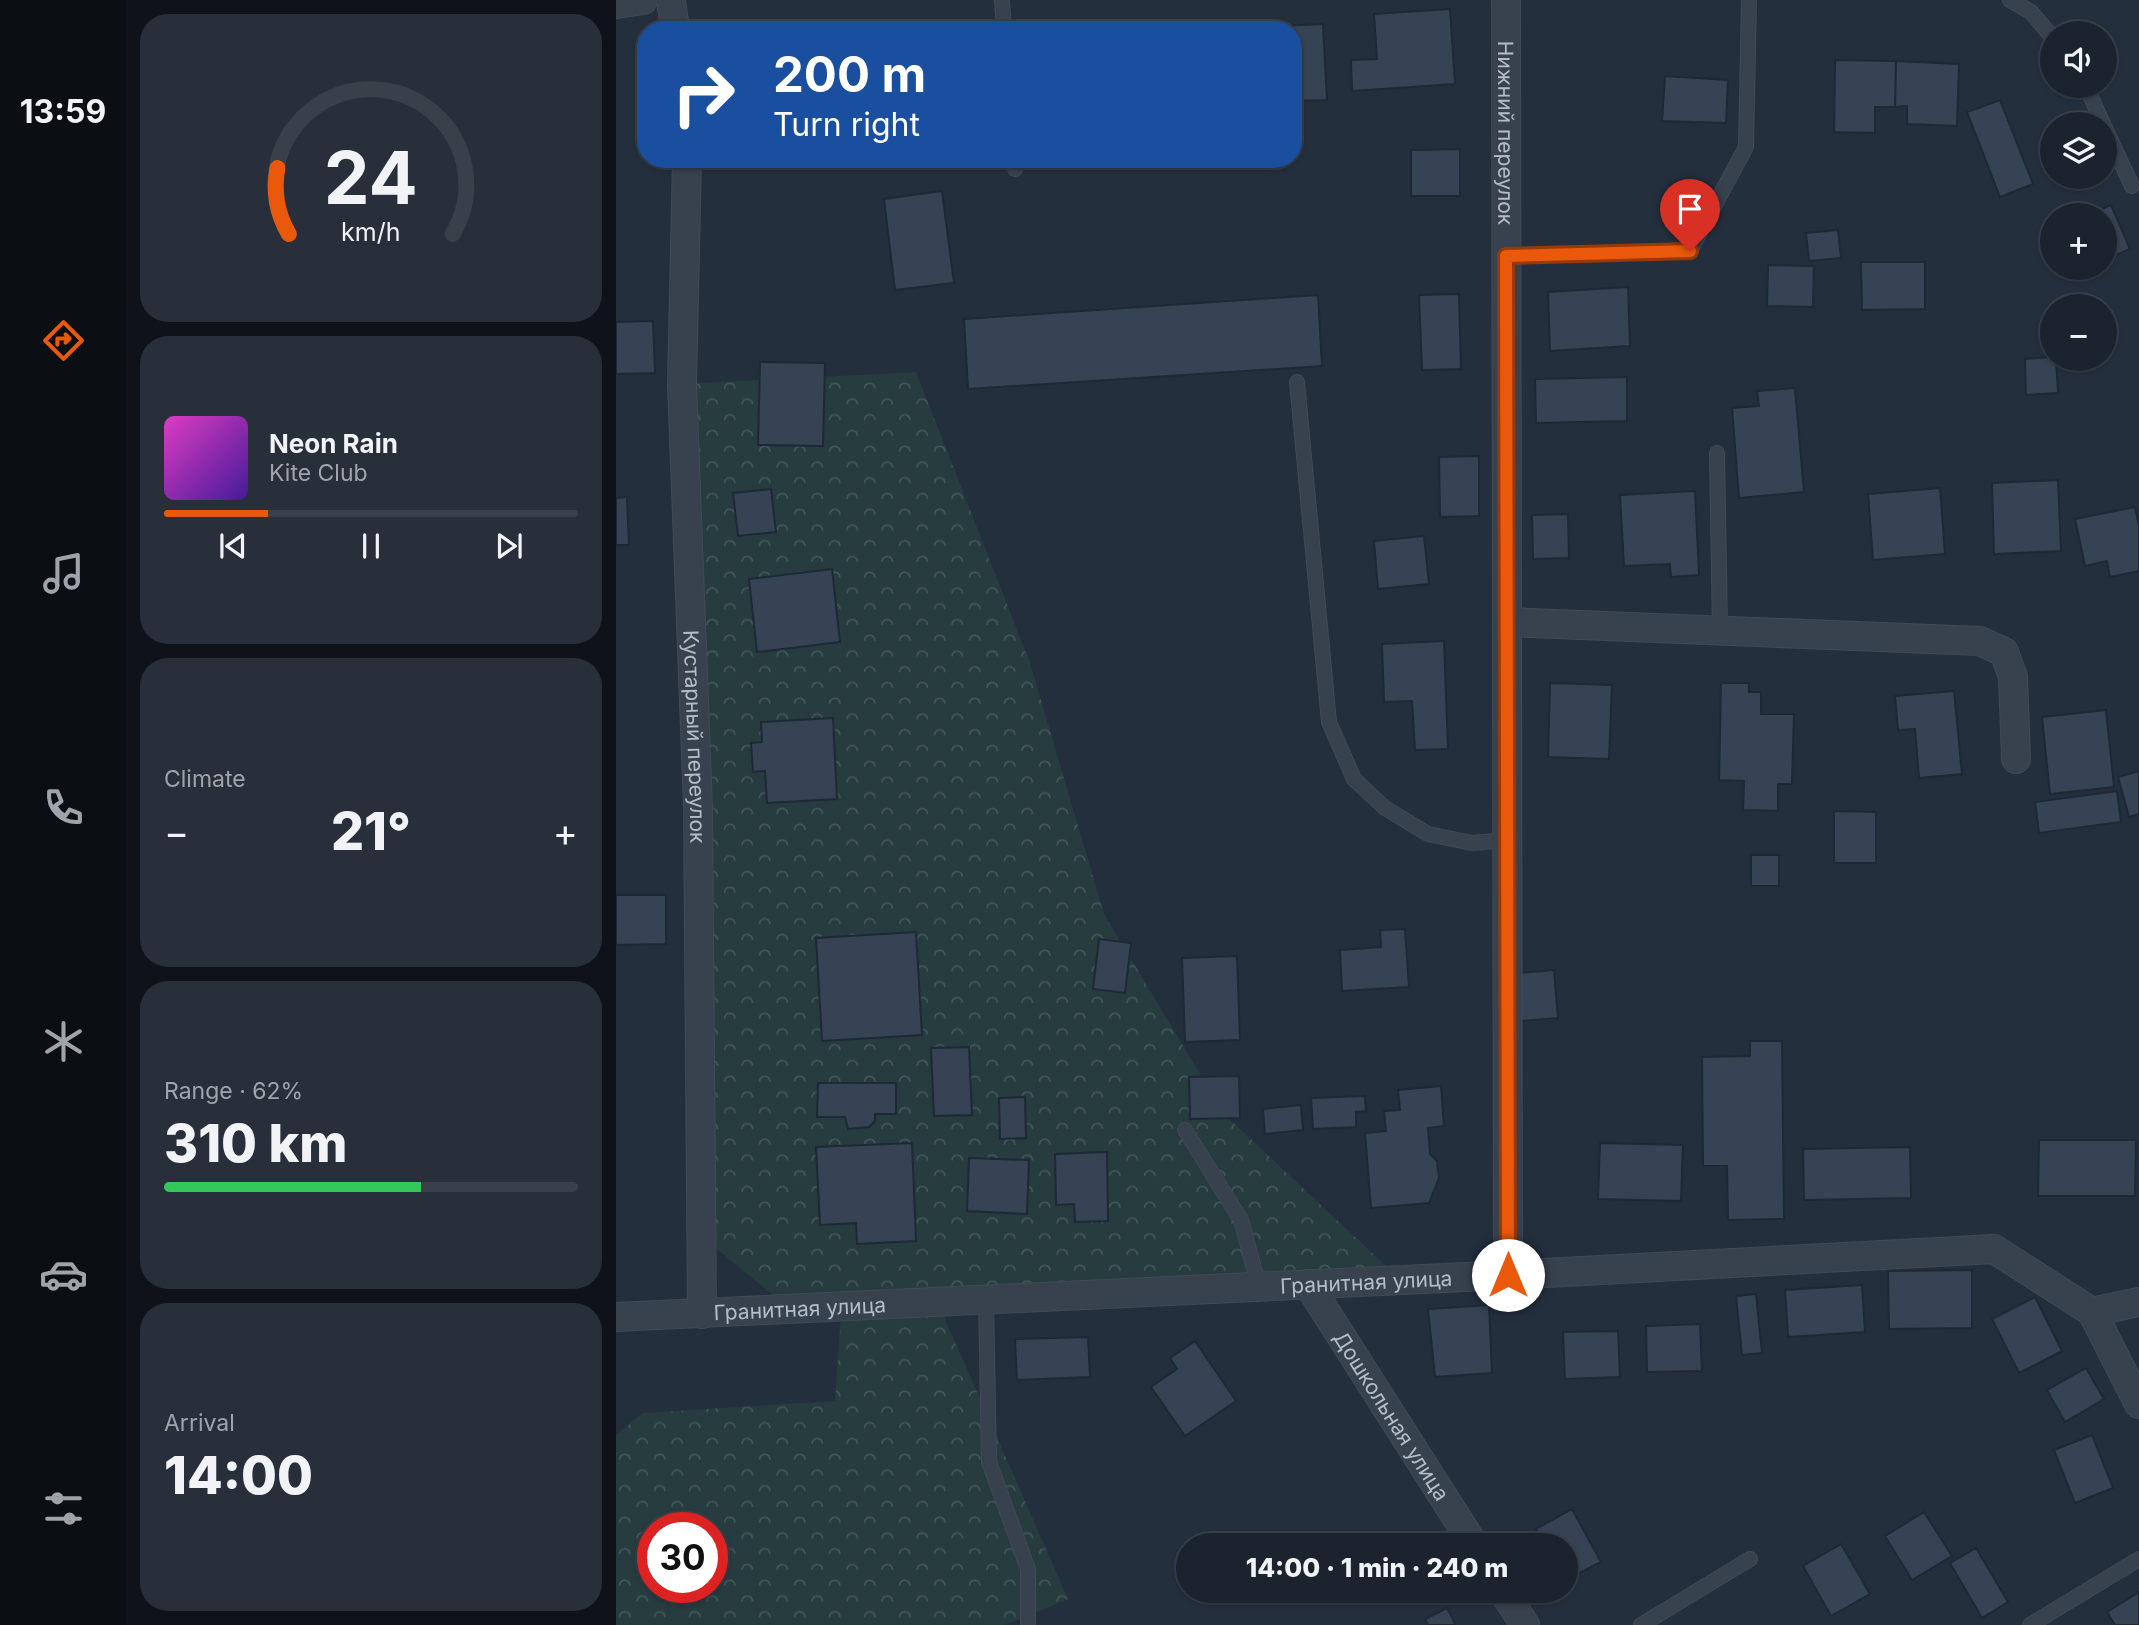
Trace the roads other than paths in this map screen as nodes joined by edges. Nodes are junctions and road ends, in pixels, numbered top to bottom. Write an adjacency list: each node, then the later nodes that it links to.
1 (643, 0): 7 (street)
2 (671, 0): 8 (street)
3 (1002, 0): 9 (lane)
4 (1506, 0): 14 (street, Нижний переулок)
5 (1749, 0): 14 (lane)
6 (2010, 0): 10 (lane)
7 (616, 4)
8 (674, 21)
9 (1003, 21)
10 (2040, 23)
11 (2117, 154): 13 (lane)
12 (687, 168): 28 (street, Кустарный переулок)
13 (2132, 187)
14 (1506, 256): 17 (street, Нижний переулок)
15 (1297, 382): 20 (lane)
16 (1717, 453): 18 (lane)
17 (1507, 622): 18 (street); 20 (street, Нижний переулок)
18 (1720, 630): 19 (street)
19 (2016, 759)
20 (1507, 840): 22 (street, Нижний переулок)
21 (1185, 1130): 24 (lane)
22 (1508, 1275): 23 (street, Гранитная улица); 27 (street, Гранитная улица)
23 (1308, 1284): 24 (street, Гранитная улица); 31 (street, Дошкольная улица)
24 (1259, 1287): 25 (street, Гранитная улица)
25 (986, 1299): 28 (street, Гранитная улица); 35 (lane)
26 (2139, 1302): 27 (street)
27 (2092, 1312): 30 (street)
28 (702, 1314): 29 (street, Гранитная улица)
29 (616, 1317)
30 (2139, 1404)
31 (1466, 1533)
32 (1750, 1559): 37 (lane)
33 (2139, 1559): 38 (lane)
34 (1511, 1603): 36 (street)
35 (1028, 1625)
36 (1525, 1625)
37 (1641, 1625)
38 (2030, 1625)

